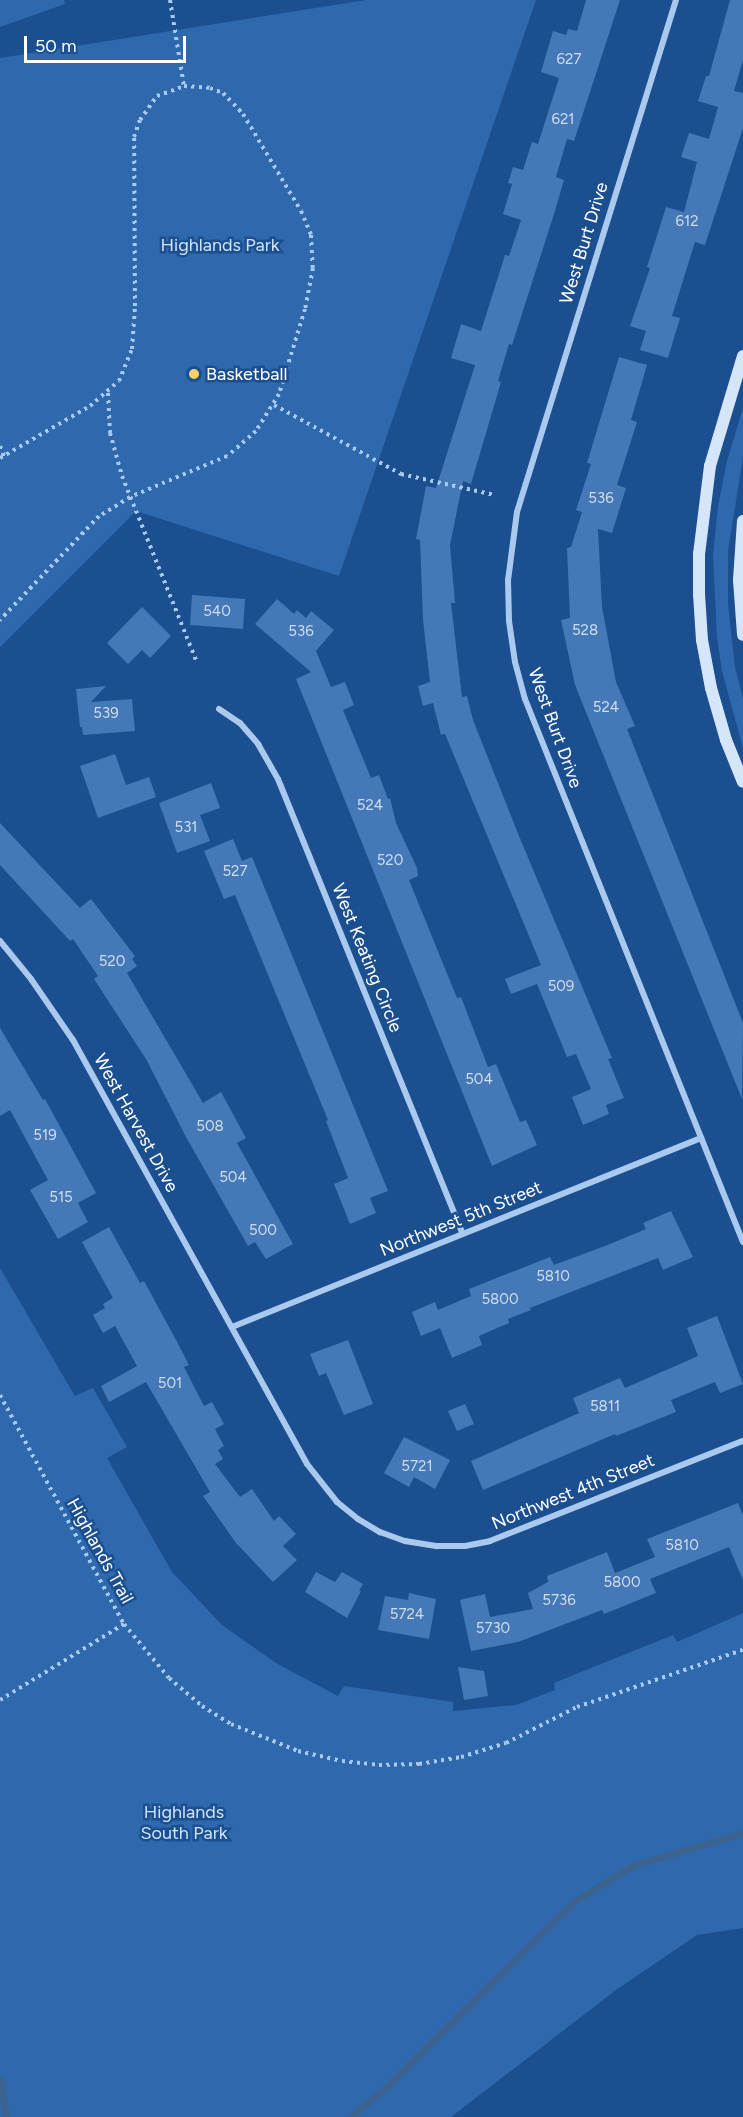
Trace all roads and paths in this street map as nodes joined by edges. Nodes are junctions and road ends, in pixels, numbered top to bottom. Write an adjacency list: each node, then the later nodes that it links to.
1 (170, 0): 3 (path)
2 (676, 0): 18 (street, West Burt Drive)
3 (184, 86): 5 (path); 6 (path)
4 (743, 356): 16 (main road)
5 (108, 393): 8 (path); 10 (path)
6 (274, 405): 9 (path); 10 (path)
7 (0, 446): 8 (path)
8 (2, 457)
9 (495, 495)
10 (130, 497): 12 (path); 14 (path)
11 (743, 521): 13 (main road)
12 (0, 620)
13 (743, 635)
14 (196, 660)
15 (219, 709): 19 (street, West Keating Circle)
16 (743, 782)
17 (0, 941): 21 (street, West Harvest Drive)
18 (701, 1138): 19 (street, Northwest 5th Street); 20 (street, West Burt Drive)
19 (463, 1234): 21 (street, Northwest 5th Street)
20 (743, 1242)
21 (232, 1327): 23 (street, Northwest 4th Street)
22 (0, 1395): 24 (path, Highlands Trail)
23 (743, 1441)
24 (124, 1624): 25 (path); 26 (path, Highlands Trail)
25 (743, 1650)
26 (0, 1700)

